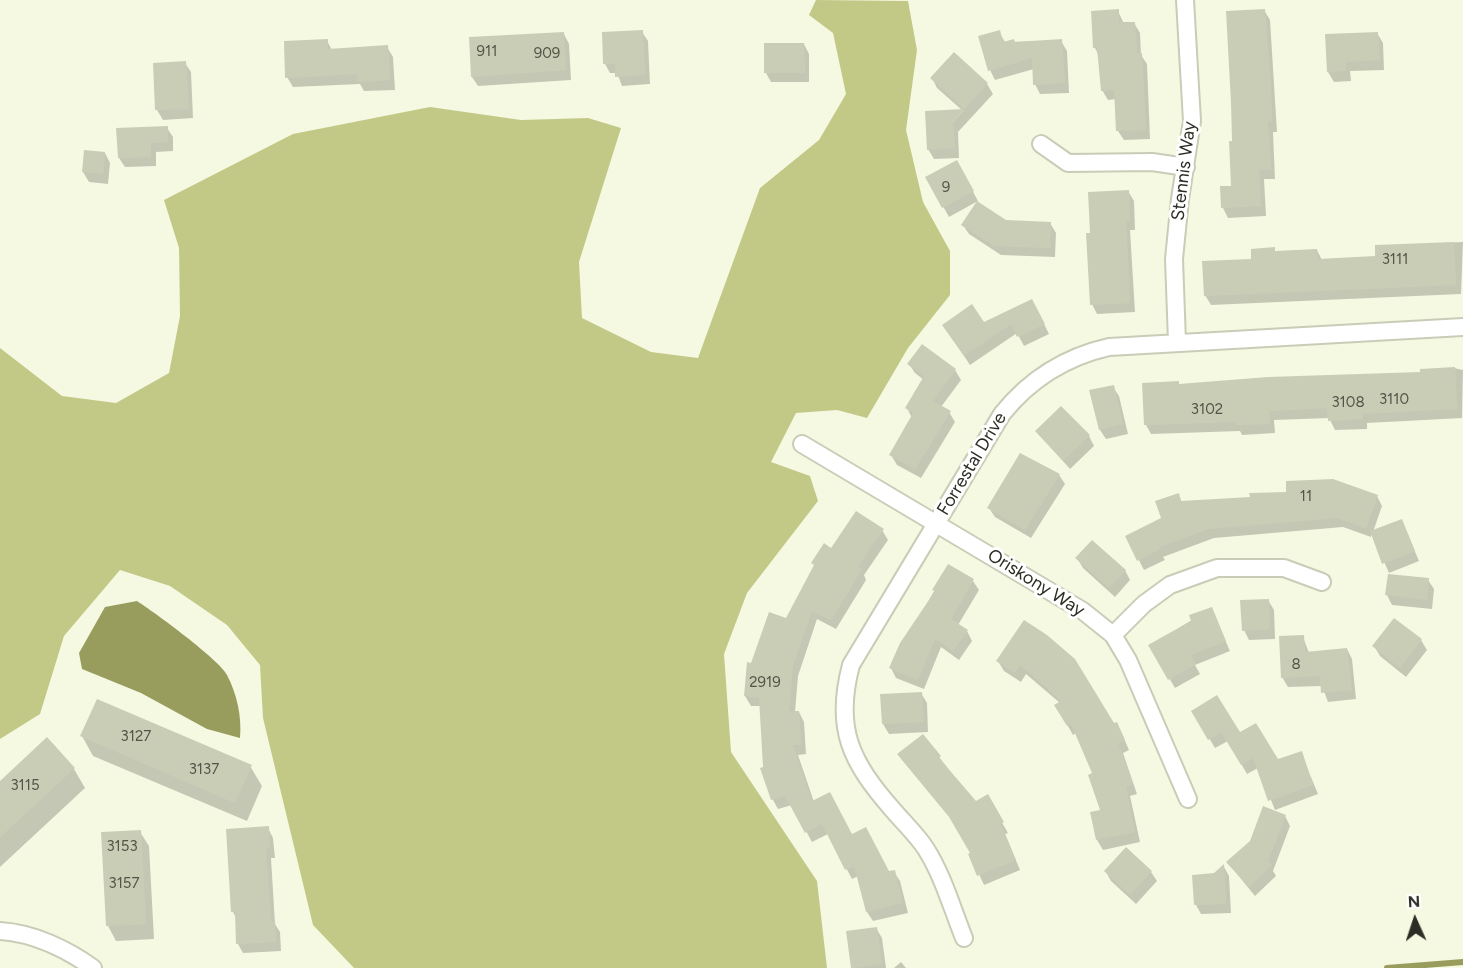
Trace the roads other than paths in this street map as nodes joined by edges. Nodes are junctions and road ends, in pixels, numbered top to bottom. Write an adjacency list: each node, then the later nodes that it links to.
1 (1185, 0): 3 (street, Stennis Way)
2 (1041, 144): 3 (street)
3 (1186, 167): 5 (street, Stennis Way)
4 (1463, 327): 5 (street, Forrestal Drive)
5 (1177, 342): 7 (street, Forrestal Drive)
6 (802, 444): 7 (street, Oriskony Way)
7 (936, 523): 9 (street, Oriskony Way); 12 (street, Forrestal Drive)
8 (1322, 582): 9 (street)
9 (1113, 635): 10 (street, Oriskony Way)
10 (1188, 799)
11 (0, 931): 13 (street)
12 (964, 938)
13 (93, 968)

